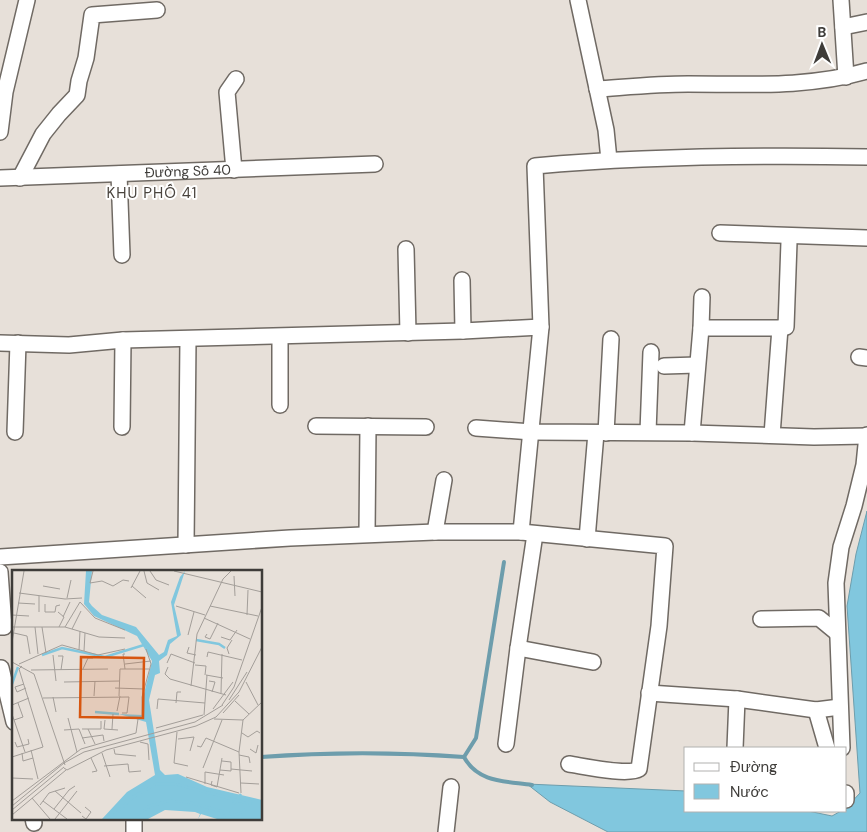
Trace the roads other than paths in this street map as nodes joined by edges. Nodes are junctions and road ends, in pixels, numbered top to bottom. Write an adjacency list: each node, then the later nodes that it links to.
1 (27, 0): 11 (street)
2 (578, 0): 10 (street)
3 (841, 0): 6 (street)
4 (157, 10): 19 (street)
5 (867, 22): 6 (street)
6 (843, 27): 8 (street)
7 (867, 71): 8 (street)
8 (846, 77): 10 (street)
9 (236, 79): 16 (street)
10 (597, 89): 14 (street)
11 (3, 91): 12 (street)
12 (0, 132)
13 (867, 157): 14 (street)
14 (609, 160): 27 (street)
15 (375, 164): 16 (street, Đường Số 40)
16 (234, 170): 17 (street, Đường Số 40)
17 (119, 174): 19 (street, Đường Số 40); 24 (street)
18 (0, 178): 19 (street, Đường Số 40)
19 (20, 178)
20 (720, 234): 21 (street)
21 (867, 238)
22 (789, 242): 29 (street)
23 (406, 249): 31 (street)
24 (122, 255)
25 (462, 280): 30 (street)
26 (702, 297): 28 (street)
27 (541, 327): 30 (street); 48 (street)
28 (702, 328): 29 (street); 39 (street)
29 (780, 328): 52 (street)
30 (463, 331): 31 (street)
31 (408, 333): 32 (street)
32 (280, 337): 33 (street); 41 (street)
33 (188, 339): 35 (street); 59 (street)
34 (611, 339): 50 (street)
35 (123, 340): 37 (street); 44 (street)
36 (0, 343): 37 (street)
37 (18, 343): 47 (street)
38 (651, 352): 49 (street)
39 (697, 365): 40 (street); 51 (street)
40 (664, 366)
41 (280, 404)
42 (316, 426): 43 (street)
43 (368, 426): 45 (street); 57 (street)
44 (122, 427)
45 (426, 427)
46 (476, 428): 48 (street)
47 (15, 432)
48 (532, 432): 50 (street); 56 (street)
49 (648, 432): 50 (street); 51 (street)
50 (601, 433): 58 (street)
51 (692, 433): 52 (street)
52 (772, 434): 53 (street)
53 (867, 435): 64 (street)
54 (444, 480): 55 (street)
55 (435, 532): 56 (street); 57 (street)
56 (528, 533): 58 (street); 65 (street)
57 (367, 534): 59 (street)
58 (587, 539): 68 (street)
59 (186, 545): 60 (street)
60 (0, 557)
61 (0, 572): 63 (street)
62 (761, 619): 64 (street)
63 (0, 627)
64 (836, 632): 70 (street)
65 (518, 648): 66 (street); 73 (street)
66 (593, 662)
67 (1, 668): 72 (street)
68 (649, 693): 69 (street); 77 (street)
69 (737, 699): 71 (street); 74 (street)
70 (840, 707): 71 (street); 76 (street)
71 (816, 710): 75 (street)
72 (12, 714)
73 (506, 744)
74 (735, 747)
75 (826, 747)
76 (842, 747)
77 (569, 764)
78 (451, 787): 79 (street)
79 (446, 832)

